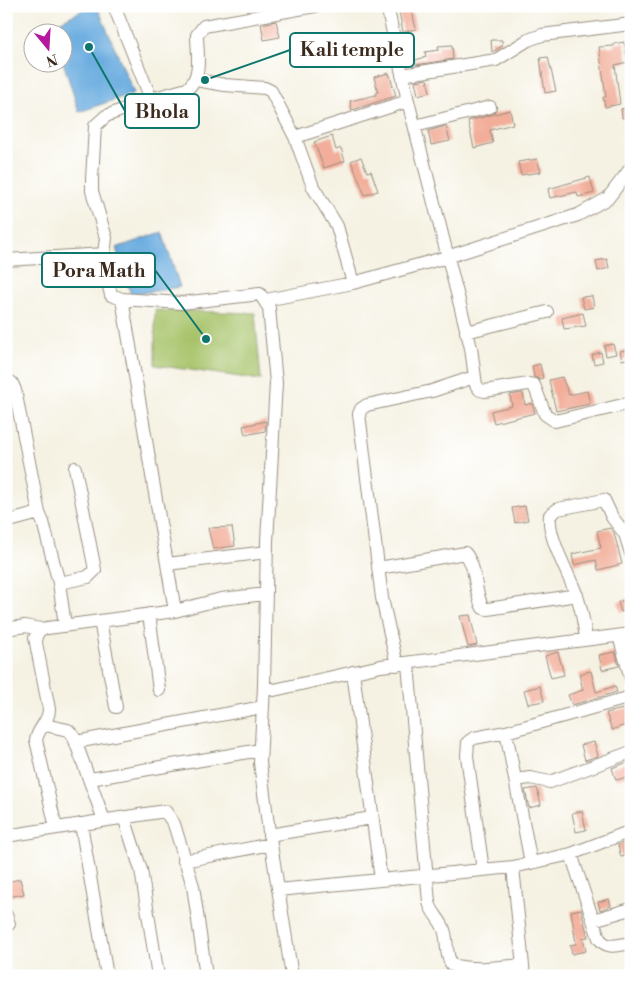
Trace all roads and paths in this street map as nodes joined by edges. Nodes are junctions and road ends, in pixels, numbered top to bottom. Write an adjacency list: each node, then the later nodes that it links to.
1 (114, 6): 7 (street)
2 (315, 6): 6 (street)
3 (387, 6): 5 (street)
4 (631, 24): 5 (street)
5 (402, 75): 8 (street)
6 (196, 80): 7 (street); 11 (street)
7 (151, 99): 13 (street)
8 (408, 101): 10 (street); 11 (street)
9 (490, 107): 10 (street)
10 (415, 126): 14 (street)
11 (295, 137): 16 (street)
12 (631, 168): 14 (street)
13 (105, 254): 15 (street); 17 (street)
14 (447, 257): 16 (street); 20 (street)
15 (6, 260)
16 (353, 283): 18 (street)
17 (122, 299): 18 (street); 29 (street)
18 (266, 300): 27 (street)
19 (547, 312): 20 (street)
20 (466, 332): 21 (street)
21 (474, 377): 23 (street); 30 (street)
22 (6, 379): 25 (street)
23 (631, 403)
24 (75, 468): 31 (street)
25 (39, 513): 26 (street); 31 (street)
26 (6, 522)
27 (267, 552): 29 (street); 32 (street)
28 (631, 553): 33 (street)
29 (167, 564): 34 (street)
30 (379, 568): 33 (street); 42 (street)
31 (59, 583): 37 (street)
32 (266, 594): 34 (street); 45 (street)
33 (577, 595): 41 (street)
34 (175, 611): 35 (street)
35 (149, 614): 36 (street); 46 (street)
36 (100, 620): 37 (street); 48 (street)
37 (65, 625): 39 (street)
38 (6, 629): 39 (street)
39 (40, 629): 50 (street)
40 (625, 635): 41 (street); 44 (street)
41 (586, 638): 42 (street)
42 (403, 665): 43 (street); 70 (street)
43 (353, 672): 45 (street); 58 (street)
44 (631, 679)
45 (264, 686): 49 (street)
46 (159, 690)
47 (631, 698): 51 (street)
48 (116, 706)
49 (263, 708): 52 (street); 53 (street)
50 (45, 725): 52 (street); 61 (street)
51 (506, 732): 56 (street); 69 (street)
52 (76, 742): 55 (street)
53 (260, 750): 55 (street); 64 (street)
54 (631, 752): 56 (street)
55 (90, 779): 59 (street)
56 (514, 780): 67 (street)
57 (124, 817): 59 (street); 66 (street); 78 (street)
58 (372, 818): 64 (street); 71 (street)
59 (104, 820): 60 (street)
60 (81, 824): 61 (street); 77 (street)
61 (56, 828): 63 (street)
62 (631, 831): 65 (street)
63 (6, 836)
64 (270, 840): 66 (street); 72 (street)
65 (571, 854): 67 (street); 74 (street)
66 (184, 861): 79 (street)
67 (531, 863): 68 (street)
68 (513, 868): 69 (street); 76 (street)
69 (483, 870): 70 (street)
70 (427, 875): 71 (street); 76 (street)
71 (381, 880): 72 (street)
72 (278, 890): 80 (street)
73 (631, 909): 74 (street)
74 (593, 920): 75 (street)
75 (631, 944)
76 (523, 970)
77 (107, 976)
78 (158, 976)
79 (206, 976)
80 (292, 976)

